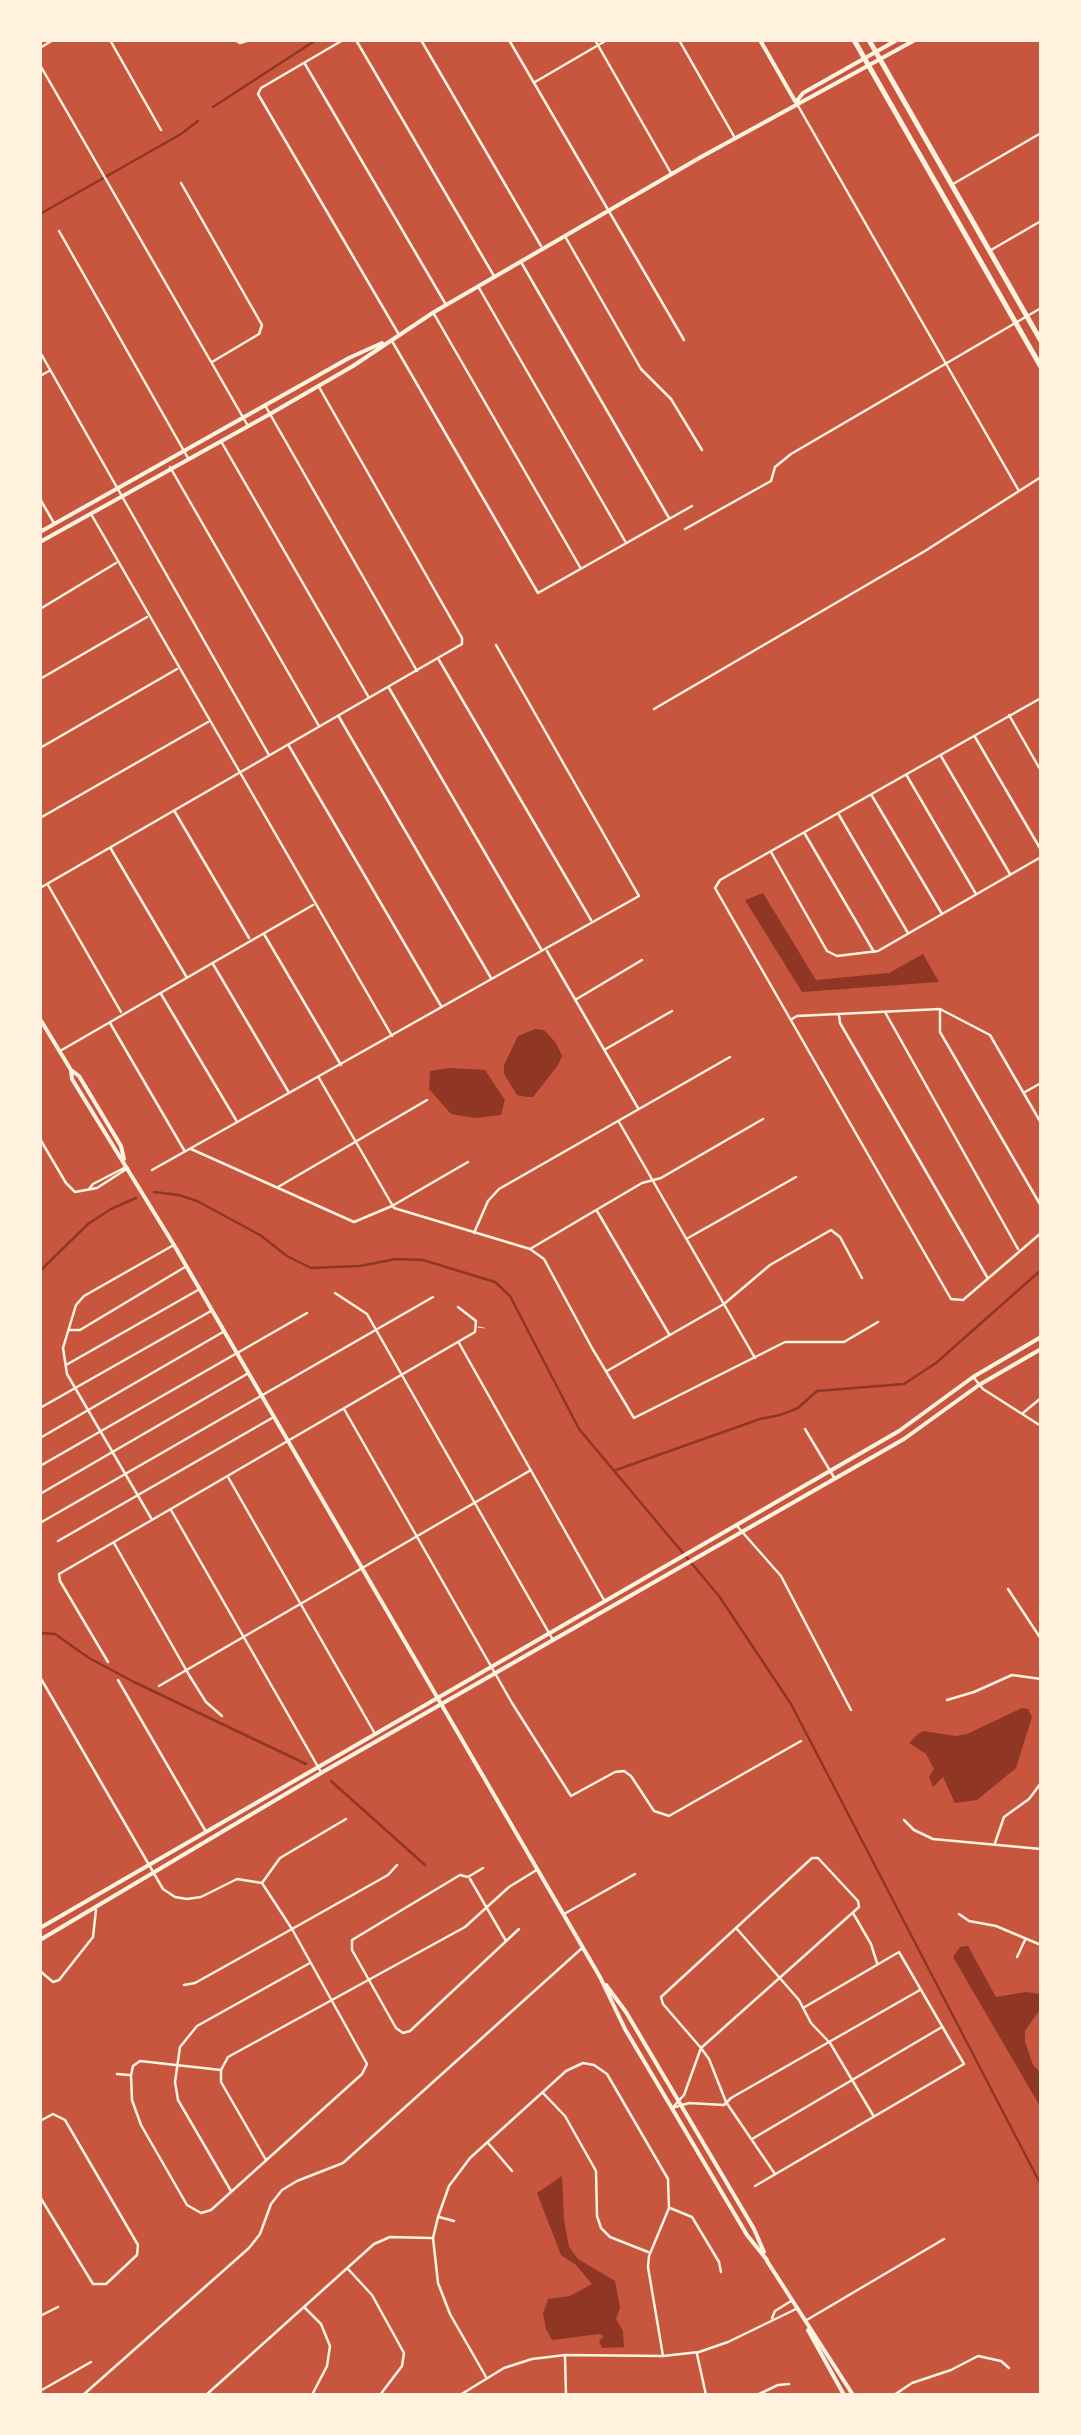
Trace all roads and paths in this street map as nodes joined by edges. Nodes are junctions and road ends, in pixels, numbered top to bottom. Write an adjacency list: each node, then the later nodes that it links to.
1 (53, 40): 18 (street)
2 (110, 40): 27 (street)
3 (234, 40): 4 (street)
4 (250, 40)
5 (343, 40): 22 (street)
6 (356, 40): 40 (street)
7 (421, 40): 37 (street)
8 (509, 40): 25 (street)
9 (594, 40): 17 (street)
10 (607, 40): 17 (street)
11 (679, 40): 29 (street)
12 (760, 40): 26 (main road)
13 (854, 40): 20 (main road)
14 (869, 40): 19 (main road)
15 (897, 40): 19 (main road)
16 (915, 40): 21 (main road)
17 (598, 45): 25 (street); 30 (street)
18 (40, 48)
19 (876, 52): 20 (main road); 21 (main road)
20 (864, 58): 24 (main road); 26 (main road)
21 (881, 60): 24 (main road); 32 (main road)
22 (304, 62): 42 (street); 47 (street)
23 (40, 65): 52 (street)
24 (869, 66): 26 (main road); 46 (main road)
25 (534, 83): 33 (street)
26 (796, 102): 29 (main road); 53 (street)
27 (161, 130)
28 (1041, 133): 32 (street)
29 (735, 138): 30 (main road)
30 (672, 175): 33 (main road)
31 (180, 183): 52 (street)
32 (951, 184): 38 (main road)
33 (609, 211): 36 (main road); 49 (street)
34 (1041, 220): 38 (street)
35 (59, 231): 62 (street)
36 (565, 237): 37 (main road); 63 (street)
37 (543, 249): 39 (main road)
38 (989, 250): 45 (main road)
39 (521, 262): 40 (main road); 73 (street)
40 (494, 277): 41 (main road)
41 (478, 287): 42 (main road); 78 (street)
42 (446, 305): 44 (main road)
43 (1041, 308): 45 (street)
44 (434, 312): 47 (main road); 80 (street)
45 (1026, 316): 46 (street); 50 (main road)
46 (1015, 322): 53 (street); 54 (main road)
47 (399, 334): 48 (main road)
48 (391, 338): 57 (main road); 58 (main road); 80 (street)
49 (684, 340)
50 (1041, 341)
51 (40, 352): 55 (street)
52 (211, 362): 60 (street)
53 (945, 363): 68 (street); 75 (street)
54 (1041, 366)
55 (50, 370): 56 (street); 67 (street)
56 (40, 376)
57 (318, 386): 59 (main road); 84 (street)
58 (266, 407): 59 (street); 60 (main road)
59 (270, 414): 60 (main road); 86 (street)
60 (246, 423): 61 (main road); 62 (main road)
61 (221, 442): 64 (main road); 89 (street)
62 (184, 450): 64 (street); 67 (main road)
63 (702, 450)
64 (188, 458): 65 (main road)
65 (170, 467): 69 (main road); 95 (street)
66 (1041, 477): 68 (street)
67 (117, 488): 69 (street); 74 (main road)
68 (1019, 491): 91 (street)
69 (120, 496): 72 (main road); 100 (street)
70 (40, 498): 74 (street)
71 (692, 506): 73 (street)
72 (90, 513): 77 (main road); 79 (street)
73 (669, 519): 78 (street)
74 (54, 524): 76 (main road)
75 (685, 529)
76 (40, 532)
77 (40, 542)
78 (626, 544): 80 (street)
79 (118, 562): 81 (street); 82 (street)
80 (582, 569)
81 (40, 608)
82 (148, 616): 85 (street); 87 (street)
83 (496, 645): 119 (street)
84 (438, 658): 86 (street); 119 (street)
85 (178, 668): 94 (street); 98 (street)
86 (417, 671): 88 (street)
87 (40, 679)
88 (388, 687): 89 (street); 123 (street)
89 (369, 698): 93 (street)
90 (1041, 698): 92 (street)
91 (654, 709)
92 (1008, 714): 96 (street); 101 (street)
93 (338, 716): 95 (street); 128 (street)
94 (209, 721): 102 (street); 107 (street)
95 (319, 727): 97 (street)
96 (974, 735): 99 (street); 110 (street)
97 (288, 744): 100 (street); 132 (street)
98 (40, 748)
99 (940, 755): 103 (street); 113 (street)
100 (269, 756): 102 (street)
101 (1041, 771)
102 (239, 773): 105 (street); 117 (street)
103 (906, 774): 104 (street); 116 (street)
104 (872, 794): 106 (street); 118 (street)
105 (174, 810): 109 (street); 122 (street)
106 (838, 814): 108 (street); 121 (street)
107 (40, 818)
108 (804, 833): 111 (street); 124 (street)
109 (111, 848): 114 (street); 127 (street)
110 (1041, 850)
111 (770, 851): 124 (street); 138 (street)
112 (1041, 857): 113 (street)
113 (1010, 875): 116 (street)
114 (47, 884): 115 (street); 135 (street)
115 (40, 888)
116 (976, 895): 118 (street)
117 (314, 904): 120 (street); 140 (street)
118 (942, 914): 121 (street)
119 (592, 922): 123 (street)
120 (264, 933): 122 (street); 144 (street)
121 (908, 934): 124 (street)
122 (251, 940): 126 (street)
123 (544, 949): 128 (street); 130 (street)
124 (874, 952)
125 (642, 960): 130 (street)
126 (212, 963): 127 (street); 147 (street)
127 (187, 977): 129 (street)
128 (491, 979): 132 (street)
129 (160, 992): 135 (street); 153 (street)
130 (575, 1000): 141 (street)
131 (940, 1008): 134 (street); 148 (street); 165 (street)
132 (443, 1009): 140 (street)
133 (672, 1011): 141 (street)
134 (884, 1011): 136 (street); 172 (street)
135 (122, 1014): 139 (street)
136 (838, 1014): 138 (street); 175 (street)
137 (40, 1019): 142 (main road)
138 (790, 1020): 175 (street)
139 (109, 1022): 142 (street); 157 (street)
140 (392, 1036): 144 (street)
141 (604, 1050): 150 (street)
142 (59, 1051): 159 (main road)
143 (730, 1057): 150 (street)
144 (341, 1064): 145 (street)
145 (318, 1077): 147 (street); 156 (street)
146 (1041, 1083): 148 (street)
147 (288, 1092): 153 (street)
148 (1024, 1093): 154 (street)
149 (427, 1100): 156 (street)
150 (638, 1109): 152 (street)
151 (763, 1119): 162 (street)
152 (618, 1120): 162 (street); 167 (street)
153 (236, 1121): 157 (street)
154 (1041, 1123)
155 (40, 1139): 159 (street)
156 (354, 1140): 163 (street); 164 (street)
157 (187, 1149): 160 (street); 163 (street)
158 (468, 1162): 164 (street)
159 (128, 1168): 170 (main road)
160 (152, 1170)
161 (796, 1178): 169 (street)
162 (652, 1180): 166 (street); 169 (street)
163 (277, 1190): 164 (street)
164 (392, 1206): 167 (street)
165 (1041, 1206)
166 (596, 1210): 171 (street); 189 (street)
167 (474, 1233): 171 (street)
168 (1041, 1233): 172 (street)
169 (687, 1239): 179 (street)
170 (174, 1246): 173 (main road); 187 (street)
171 (530, 1249): 196 (street)
172 (1019, 1252): 175 (street)
173 (186, 1266): 176 (main road); 187 (street)
174 (862, 1278): 179 (street)
175 (988, 1278)
176 (200, 1289): 181 (main road); 195 (street)
177 (335, 1293): 185 (street)
178 (433, 1297): 185 (street)
179 (724, 1304): 189 (street); 194 (street)
180 (458, 1307): 184 (street)
181 (212, 1310): 188 (main road); 201 (street)
182 (307, 1313): 193 (street)
183 (878, 1322): 194 (street)
184 (478, 1327): 186 (lane); 191 (street)
185 (376, 1328): 198 (street); 202 (street)
186 (484, 1328)
187 (68, 1330): 195 (street)
188 (224, 1332): 193 (main road); 206 (street)
189 (670, 1335): 196 (street)
190 (1041, 1337): 199 (main road)
191 (458, 1342): 198 (street); 216 (street)
192 (1041, 1348): 200 (main road)
193 (236, 1353): 197 (main road); 211 (street)
194 (755, 1358): 196 (street)
195 (64, 1366): 201 (street)
196 (605, 1372)
197 (248, 1373): 202 (main road); 214 (street)
198 (401, 1375): 205 (street); 223 (street)
199 (973, 1377): 200 (street); 217 (main road)
200 (980, 1384): 207 (street); 220 (main road)
201 (75, 1388): 204 (street); 206 (street)
202 (261, 1396): 208 (main road); 218 (street)
203 (1041, 1398): 207 (street)
204 (40, 1408)
205 (344, 1408): 213 (street); 229 (street)
206 (87, 1410): 211 (street); 212 (street)
207 (1022, 1414): 209 (street)
208 (273, 1418): 213 (main road); 222 (street)
209 (1041, 1426)
210 (805, 1429): 217 (street)
211 (100, 1432): 214 (street); 215 (street)
212 (40, 1438)
213 (287, 1442): 219 (street); 232 (main road)
214 (112, 1453): 218 (street); 221 (street)
215 (40, 1466)
216 (531, 1470): 223 (street); 234 (street)
217 (830, 1470): 220 (street); 227 (main road)
218 (125, 1474): 222 (street); 226 (street)
219 (227, 1475): 224 (street); 235 (street)
220 (835, 1479): 228 (main road)
221 (40, 1494)
222 (137, 1495): 225 (street); 230 (street)
223 (474, 1504): 229 (street); 236 (street)
224 (170, 1509): 225 (street); 237 (street)
225 (152, 1520): 231 (street)
226 (40, 1523)
227 (736, 1524): 228 (street); 234 (main road)
228 (742, 1532): 238 (main road); 251 (street)
229 (418, 1536): 232 (street); 241 (street)
230 (58, 1540)
231 (113, 1542): 240 (street); 242 (street)
232 (361, 1570): 235 (street); 248 (main road)
233 (1008, 1589): 239 (street)
234 (604, 1600): 236 (main road)
235 (301, 1604): 237 (street); 253 (street)
236 (548, 1632): 238 (street); 241 (main road)
237 (244, 1637): 242 (street); 255 (street)
238 (553, 1640): 243 (main road)
239 (1041, 1640)
240 (108, 1662)
241 (492, 1665): 243 (street); 248 (main road)
242 (186, 1670): 247 (street); 252 (street)
243 (497, 1672): 250 (main road); 254 (street)
244 (40, 1677): 265 (street)
245 (1041, 1679): 249 (street)
246 (118, 1680): 260 (street)
247 (159, 1686)
248 (435, 1698): 250 (main road); 253 (main road)
249 (947, 1700)
250 (440, 1706): 256 (main road); 267 (main road)
251 (851, 1710)
252 (222, 1716)
253 (374, 1732): 255 (main road)
254 (801, 1741)
255 (316, 1765): 256 (street); 260 (main road)
256 (321, 1773): 261 (main road)
257 (1041, 1783): 262 (street)
258 (346, 1819): 271 (street)
259 (904, 1820): 262 (street)
260 (206, 1833): 261 (main road); 265 (main road)
261 (210, 1840): 268 (main road)
262 (995, 1844): 263 (street)
263 (1041, 1849)
264 (397, 1865): 279 (street)
265 (149, 1866): 268 (street); 277 (main road)
266 (483, 1868): 270 (street)
267 (536, 1870): 272 (street); 276 (main road)
268 (154, 1874): 271 (street); 273 (main road)
269 (636, 1874): 276 (street)
270 (468, 1876): 272 (street); 292 (street)
271 (262, 1883): 279 (street)
272 (487, 1908): 283 (street); 292 (street)
273 (96, 1909): 281 (main road); 289 (street)
274 (853, 1913): 278 (street); 288 (street); 290 (street)
275 (959, 1914): 282 (street)
276 (563, 1915): 285 (main road)
277 (40, 1928): 281 (street)
278 (736, 1928): 290 (street); 299 (street)
279 (292, 1929): 287 (street); 293 (street)
280 (519, 1929): 283 (street)
281 (42, 1938)
282 (1026, 1939): 284 (street); 286 (street)
283 (507, 1942): 292 (street)
284 (1041, 1945)
285 (582, 1948): 291 (main road); 343 (street)
286 (1018, 1958)
287 (311, 1962): 295 (street); 300 (street)
288 (878, 1964): 294 (street); 296 (street)
289 (40, 1971)
290 (780, 1977): 296 (street); 299 (street)
291 (600, 1978): 307 (main road); 308 (main road)
292 (369, 1980): 295 (street)
293 (184, 1984)
294 (922, 1989): 297 (street); 298 (street)
295 (331, 1998): 301 (street); 313 (street)
296 (804, 2008): 298 (street)
297 (944, 2026): 304 (street); 309 (street)
298 (830, 2043): 304 (street); 306 (street)
299 (702, 2048): 306 (street); 307 (street)
300 (177, 2065): 301 (street); 303 (street); 317 (street)
301 (220, 2070): 313 (street)
302 (117, 2074): 303 (street)
303 (131, 2075): 317 (street)
304 (852, 2080): 309 (street); 311 (street)
305 (543, 2092): 312 (street); 319 (street); 324 (street)
306 (726, 2102): 307 (street); 311 (street)
307 (680, 2104): 308 (street); 325 (main road)
308 (672, 2108): 325 (main road)
309 (874, 2117): 315 (street)
310 (40, 2121): 318 (street)
311 (752, 2139): 315 (street)
312 (487, 2142): 314 (street); 320 (street)
313 (266, 2160): 317 (street)
314 (512, 2171)
315 (775, 2174): 316 (street)
316 (756, 2186)
317 (232, 2191)
318 (40, 2198)
319 (668, 2208): 324 (street); 327 (street)
320 (438, 2217): 321 (street); 322 (street)
321 (454, 2221)
322 (433, 2238): 326 (street); 340 (street)
323 (944, 2240): 334 (street)
324 (650, 2252): 337 (street)
325 (767, 2260): 328 (main road)
326 (348, 2268): 330 (street); 346 (street)
327 (721, 2272)
328 (791, 2301): 331 (main road); 333 (street)
329 (58, 2307): 332 (street)
330 (304, 2307): 344 (street); 345 (street)
331 (796, 2309): 333 (street); 334 (main road)
332 (40, 2316)
333 (772, 2319): 335 (street)
334 (804, 2322): 351 (main road); 352 (main road)
335 (696, 2352): 337 (street); 349 (street)
336 (564, 2355): 337 (street); 340 (street); 348 (street)
337 (663, 2356)
338 (90, 2362): 342 (street)
339 (1008, 2368): 353 (street)
340 (486, 2377): 347 (street)
341 (789, 2384): 350 (street)
342 (40, 2391)
343 (83, 2395)
344 (206, 2395)
345 (312, 2395)
346 (380, 2395)
347 (460, 2395)
348 (566, 2395)
349 (706, 2395)
350 (757, 2395)
351 (844, 2395)
352 (853, 2395)
353 (894, 2395)

